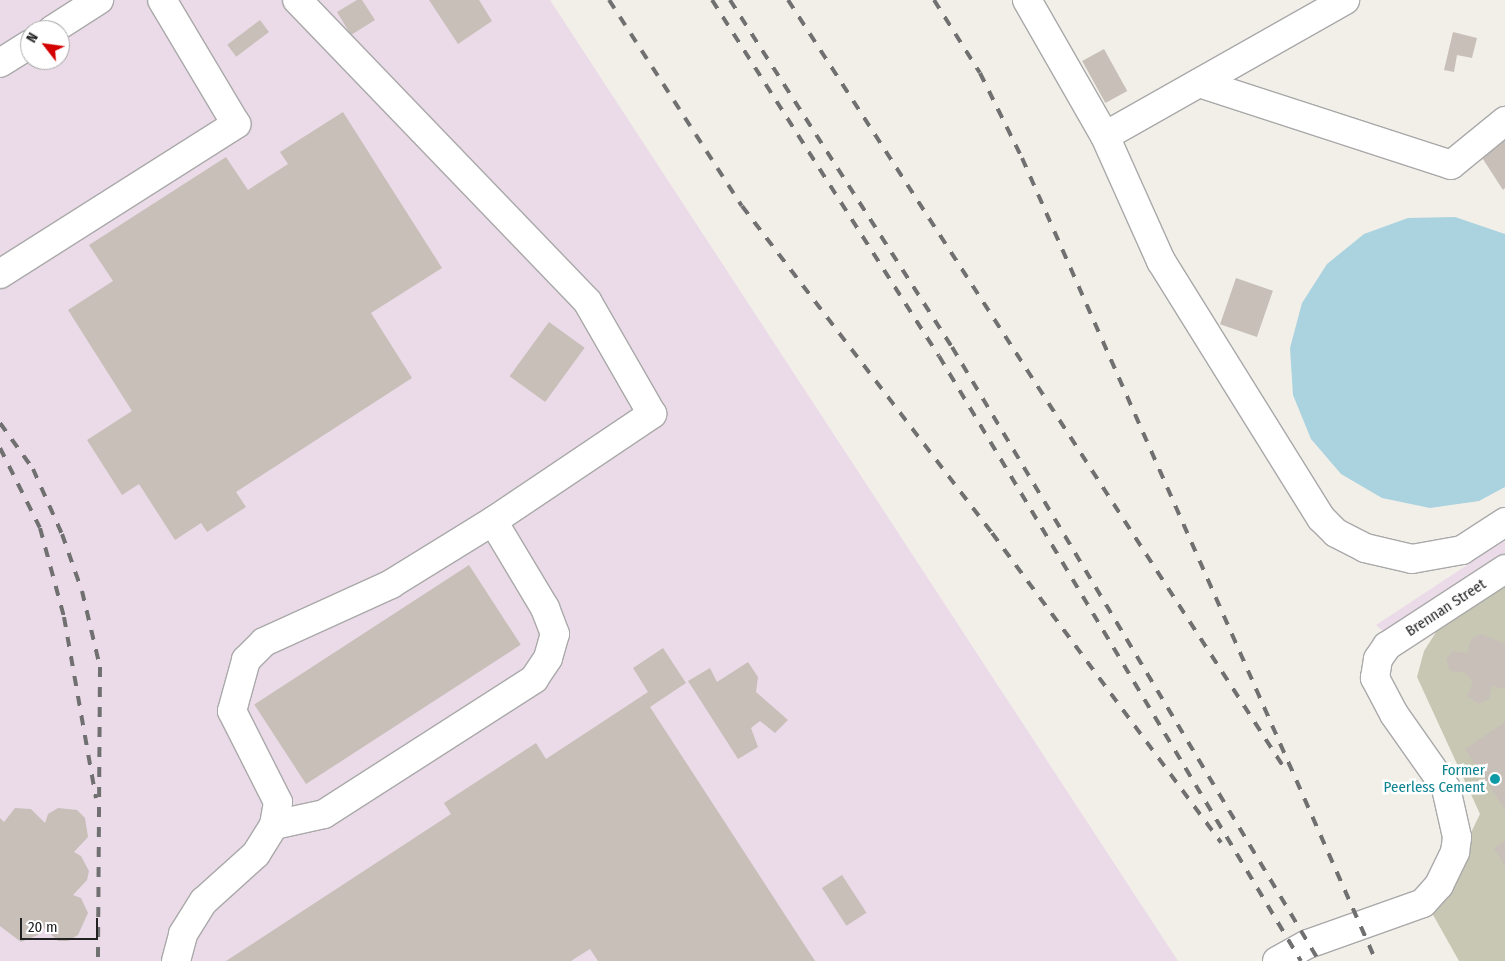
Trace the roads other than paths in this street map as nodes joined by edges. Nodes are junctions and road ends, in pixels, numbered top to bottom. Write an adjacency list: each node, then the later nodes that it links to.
1 (100, 0): 6 (lane)
2 (162, 0): 12 (lane)
3 (297, 0): 13 (lane)
4 (1026, 0): 11 (lane)
5 (1345, 0): 9 (lane)
6 (68, 20)
7 (20, 50): 8 (lane)
8 (0, 63)
9 (1199, 83): 10 (lane); 11 (lane)
10 (1505, 121)
11 (1105, 136): 14 (lane)
12 (0, 274)
13 (493, 521): 16 (lane); 16 (lane)
14 (1505, 522)
15 (1505, 569): 18 (lane, Brennan Street)
16 (274, 825): 17 (lane)
17 (176, 961)
18 (1277, 961)

